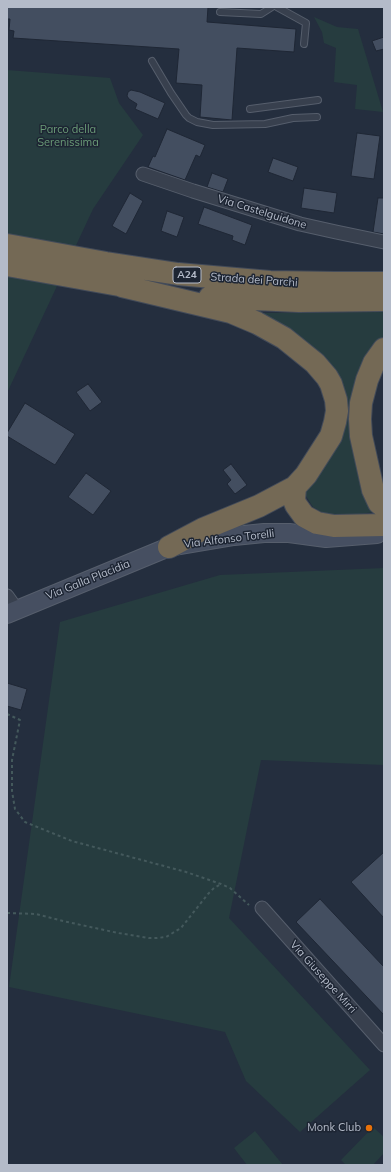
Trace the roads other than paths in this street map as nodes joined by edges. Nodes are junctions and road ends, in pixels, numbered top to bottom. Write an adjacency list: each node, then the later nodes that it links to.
1 (272, 7): 3 (lane)
2 (277, 7): 4 (lane)
3 (220, 12)
4 (304, 44)
5 (152, 61): 8 (lane)
6 (318, 100): 7 (lane)
7 (250, 109)
8 (317, 117)
9 (143, 174): 10 (street, Via Castelguidone)
10 (384, 242)
11 (7, 245): 13 (highway, Strada dei Parchi / A24)
12 (7, 265): 14 (highway, Strada dei Parchi / A24)
13 (379, 281)
14 (122, 286): 15 (highway, Strada dei Parchi / A24); 17 (highway)
15 (384, 300)
16 (384, 348): 18 (highway)
17 (295, 487): 19 (highway); 21 (highway)
18 (384, 507)
19 (384, 524)
20 (384, 534): 21 (main road, Via Alfonso Torelli)
21 (169, 547): 22 (main road, Via Galla Placidia)
22 (10, 606)
23 (262, 908): 24 (street, Via Giuseppe Mirri)
24 (384, 1045)

